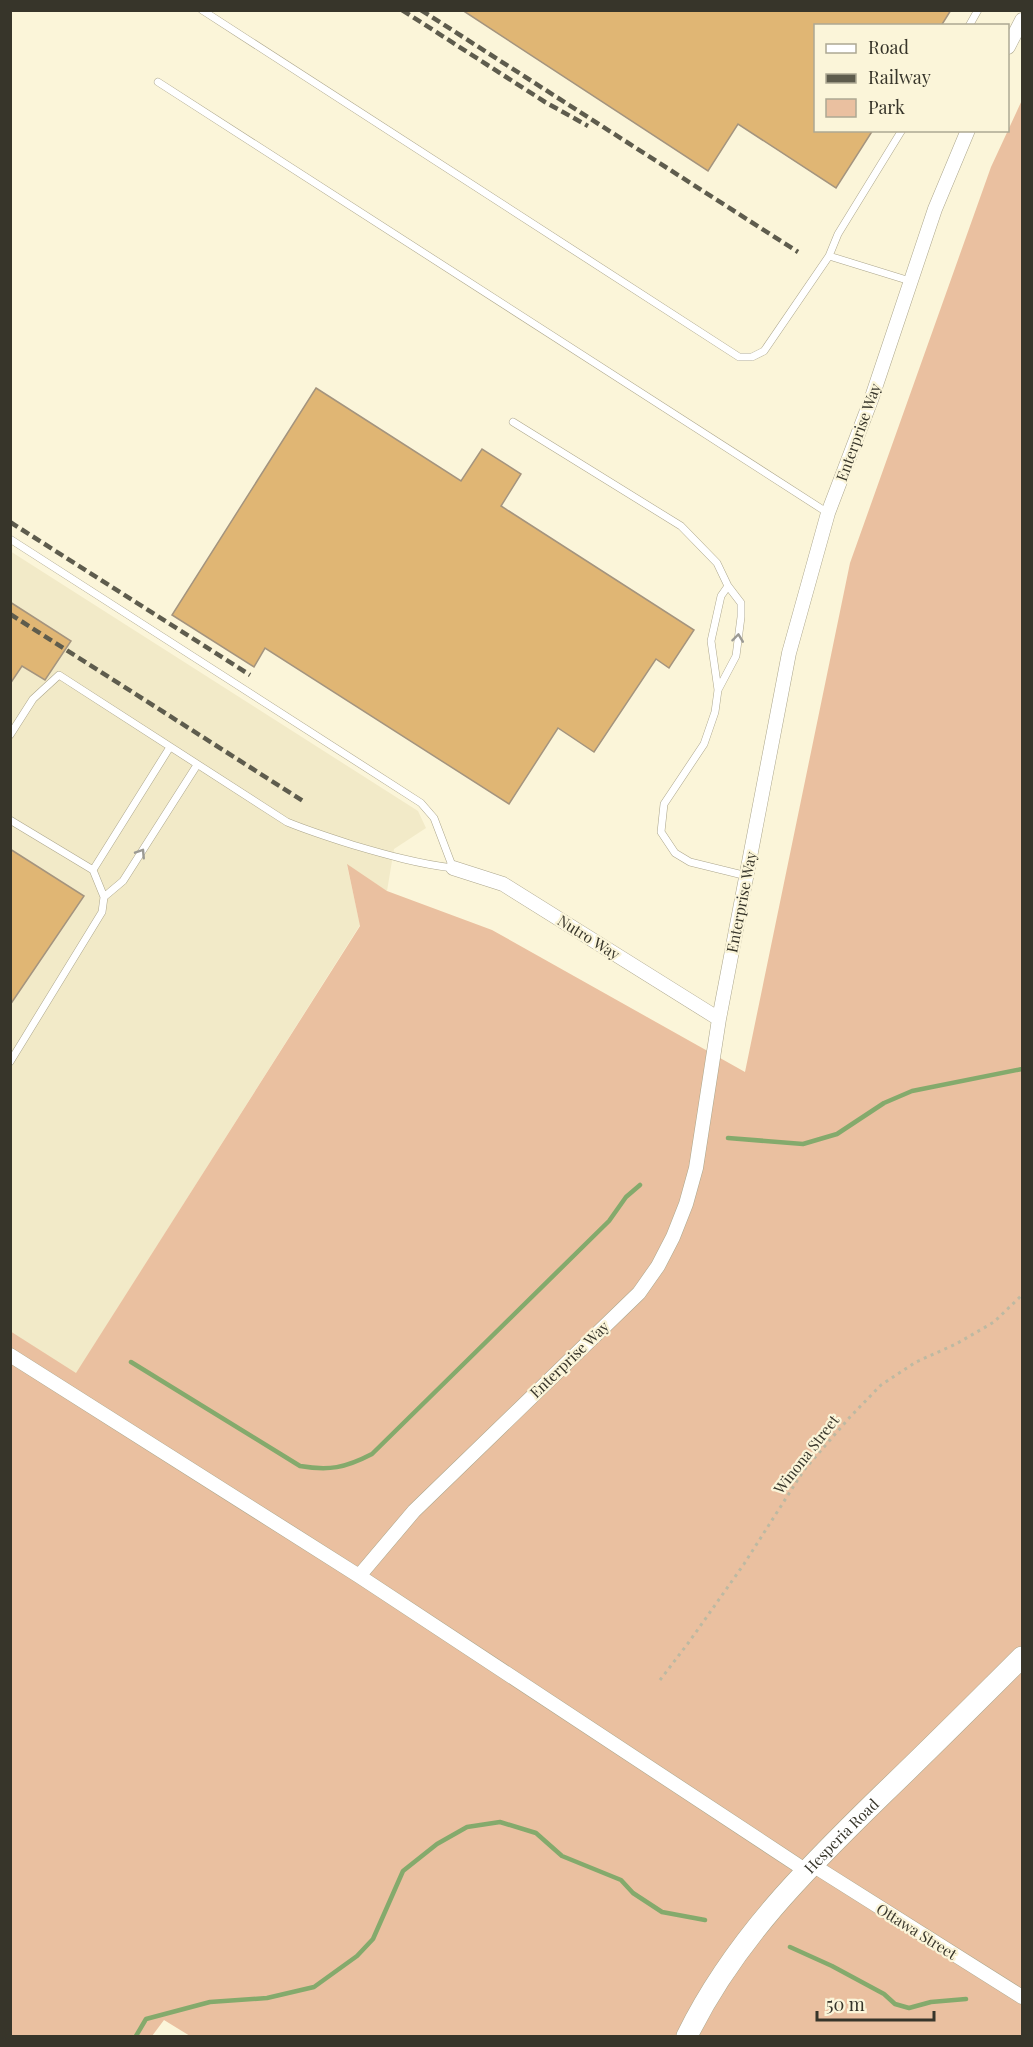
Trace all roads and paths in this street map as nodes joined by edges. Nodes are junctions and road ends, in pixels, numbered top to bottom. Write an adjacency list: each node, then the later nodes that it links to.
1 (202, 10): 9 (lane)
2 (978, 10): 4 (lane)
3 (1023, 20): 5 (street)
4 (970, 24)
5 (1009, 45)
6 (158, 82): 12 (lane)
7 (902, 132): 9 (lane)
8 (967, 132): 10 (street, Enterprise Way)
9 (829, 256): 10 (lane)
10 (910, 281): 12 (street, Enterprise Way)
11 (513, 422): 14 (lane)
12 (828, 513): 22 (street, Enterprise Way)
13 (10, 539): 20 (lane)
14 (728, 586): 15 (lane); 15 (lane, one-way to 14)
15 (718, 690): 22 (lane)
16 (10, 735): 17 (lane)
17 (170, 747): 18 (lane); 21 (lane)
18 (197, 765): 20 (lane); 23 (lane, one-way to 18)
19 (10, 820): 21 (lane)
20 (453, 868): 24 (street, Nutro Way)
21 (93, 870): 23 (lane)
22 (747, 876): 24 (street, Enterprise Way)
23 (104, 897): 25 (lane)
24 (719, 1019): 28 (street, Enterprise Way)
25 (10, 1062)
26 (1023, 1295): 30 (path, Winona Street)
27 (10, 1355): 28 (street, Ottawa Street)
28 (359, 1576): 31 (street, Ottawa Street)
29 (1023, 1657): 31 (main road, Hesperia Road)
30 (660, 1680)
31 (808, 1867): 32 (street, Ottawa Street); 33 (main road, Hesperia Road)
32 (1023, 1997)
33 (687, 2037)

